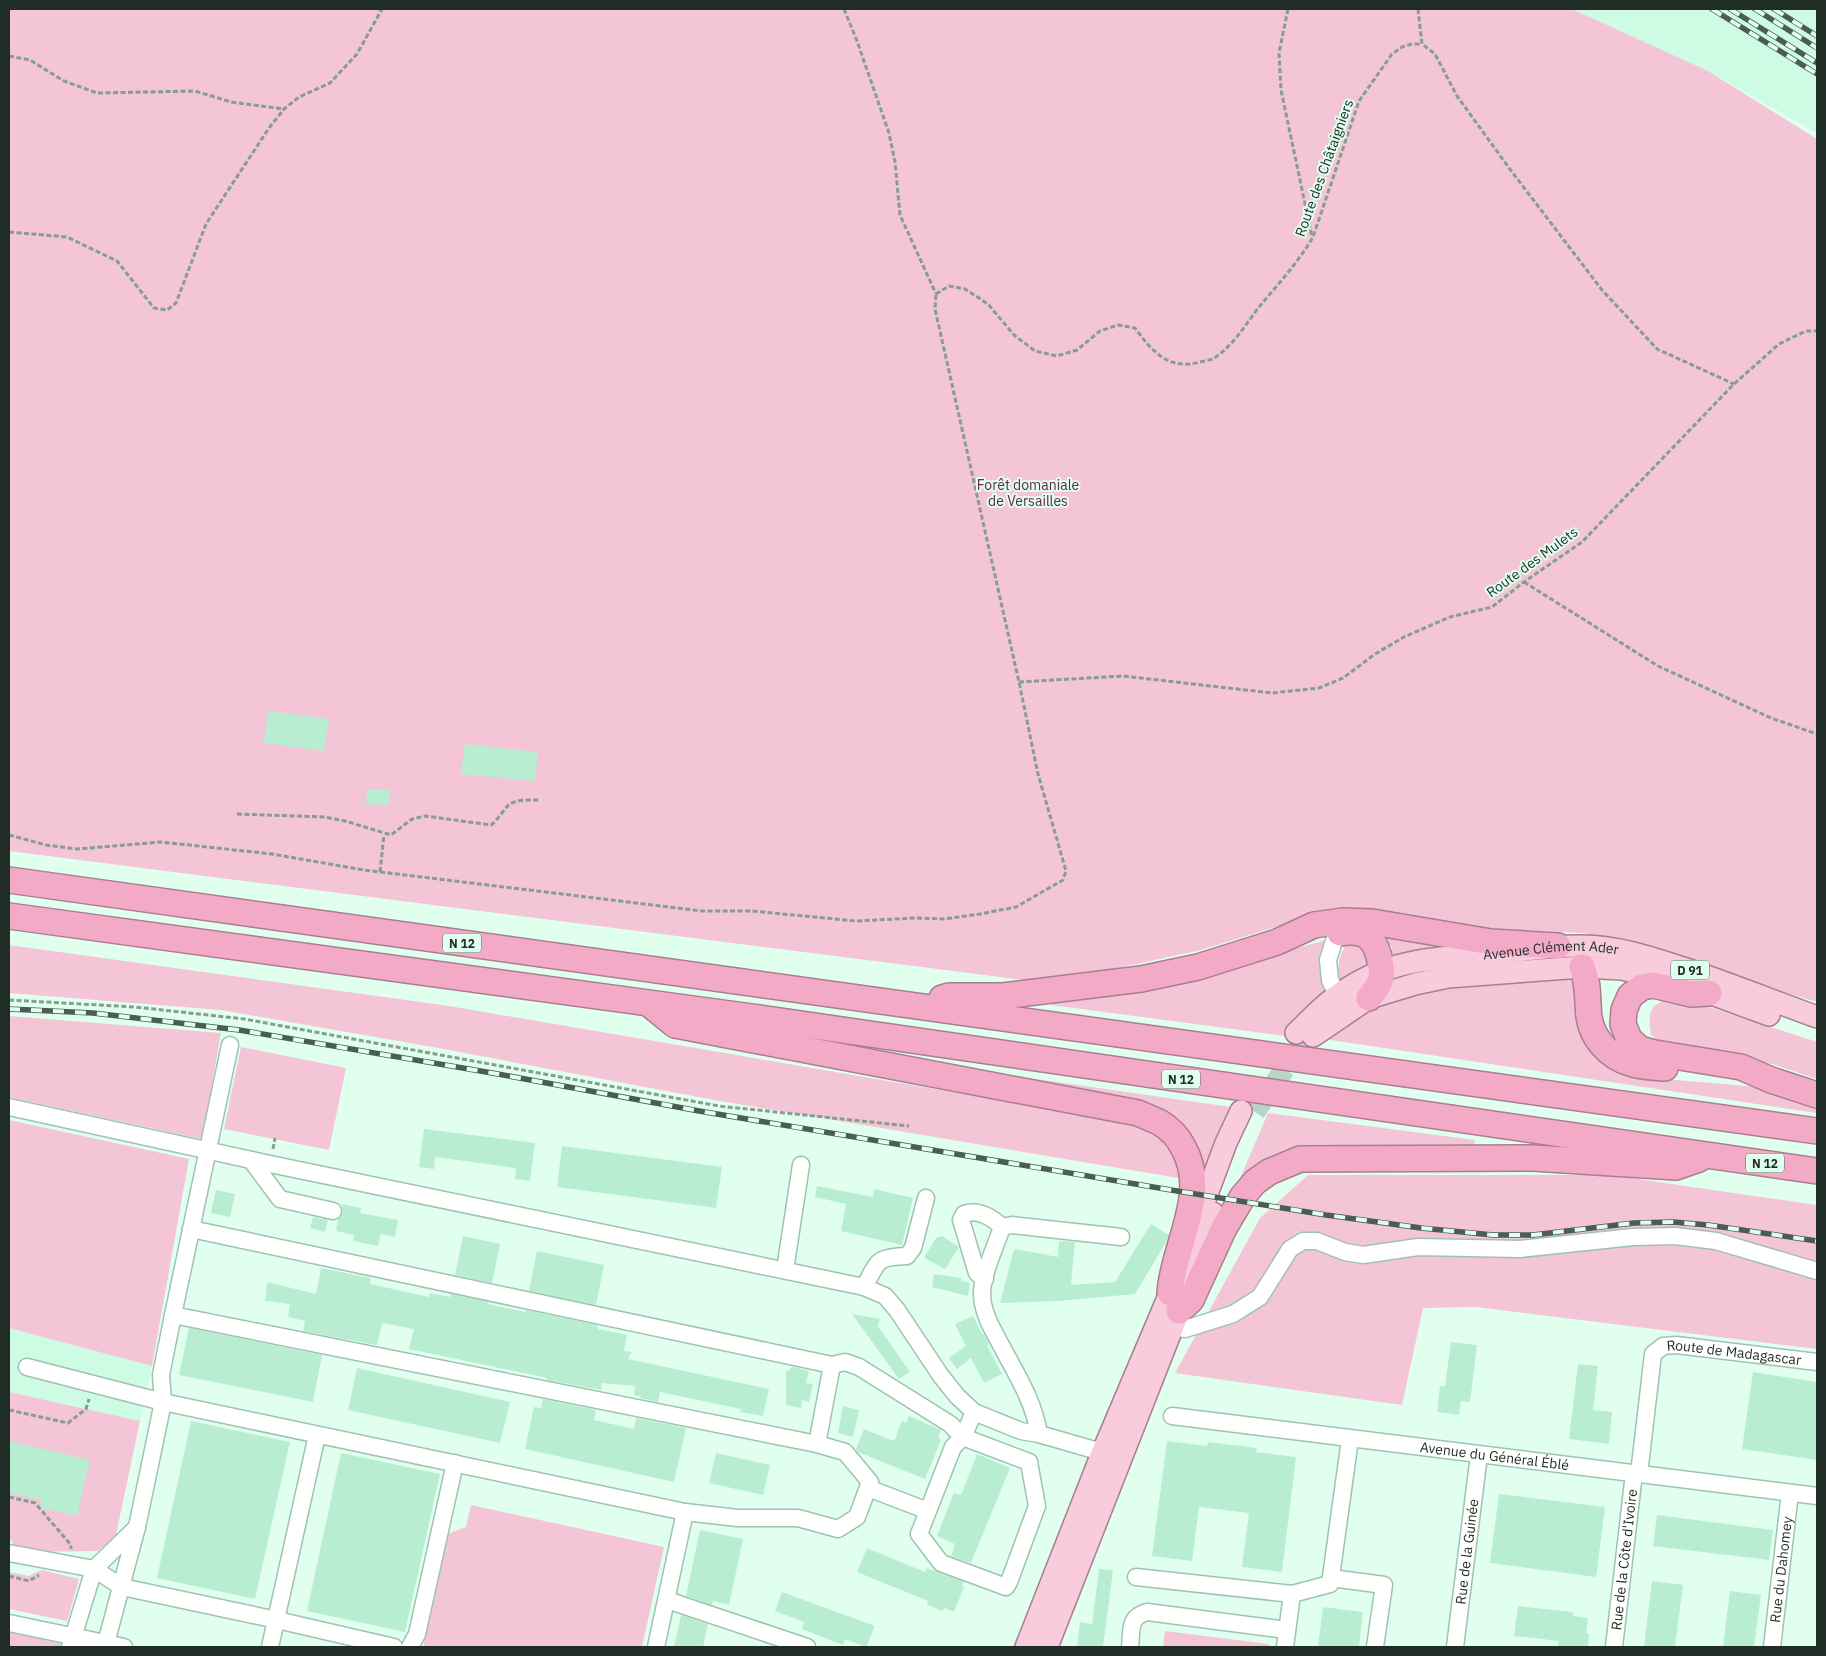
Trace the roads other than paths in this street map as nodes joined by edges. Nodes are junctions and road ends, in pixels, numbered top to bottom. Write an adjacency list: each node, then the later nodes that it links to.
1 (9, 880): 12 (highway, N 12)
2 (9, 916): 11 (highway, N 12)
3 (1346, 932): 4 (highway); 7 (highway); 9 (street)
4 (1276, 942): 5 (highway); 12 (highway)
5 (1558, 946): 6 (main road); 7 (main road, Avenue Clément Ader / D 91); 13 (main road, Avenue Clément Ader / D 91)
6 (1582, 967): 8 (main road, Avenue Clément Ader / D 91); 10 (main road, Avenue Clément Ader / D 91); 16 (highway)
7 (1382, 970): 9 (main road, Avenue Clément Ader / D 91); 10 (highway)
8 (1709, 993): 14 (main road, Avenue Clément Ader / D 91); 16 (highway)
9 (1337, 995): 10 (main road, Avenue Clément Ader / D 91)
10 (1369, 998)
11 (648, 1003): 22 (highway, N 12); 35 (highway)
12 (915, 1006): 20 (highway, N 12)
13 (1817, 1018)
14 (1817, 1032)
15 (230, 1045): 21 (street)
16 (1772, 1080): 17 (highway)
17 (1817, 1095)
18 (9, 1107): 21 (street)
19 (1248, 1111): 35 (main road)
20 (1817, 1132)
21 (207, 1150): 23 (street); 29 (street)
22 (1714, 1155): 25 (highway, N 12); 35 (highway)
23 (251, 1160): 27 (street); 31 (street)
24 (801, 1165): 31 (street)
25 (1817, 1171)
26 (926, 1198): 34 (street)
27 (333, 1211)
28 (1002, 1227): 30 (street); 33 (street); 33 (street)
29 (191, 1229): 36 (street); 38 (street)
30 (1121, 1237)
31 (785, 1270): 34 (street)
32 (1817, 1271): 35 (street)
33 (984, 1279): 43 (street)
34 (864, 1287): 41 (street)
35 (1174, 1310): 48 (main road); 77 (main road)
36 (173, 1315): 40 (street); 47 (street)
37 (1817, 1362): 51 (street, Route de Madagascar)
38 (832, 1366): 45 (street); 47 (street)
39 (27, 1367): 40 (street)
40 (163, 1402): 44 (street); 57 (street)
41 (974, 1412): 43 (street); 45 (street)
42 (1172, 1416): 46 (street, Avenue du Général Éblé)
43 (1039, 1434): 48 (street)
44 (317, 1435): 50 (street); 65 (street)
45 (963, 1437): 55 (street); 55 (street)
46 (1350, 1439): 49 (street, Avenue du Général Éblé); 61 (street)
47 (817, 1444): 52 (street)
48 (1103, 1451): 76 (main road)
49 (1479, 1455): 51 (street, Avenue du Général Éblé); 81 (street, Rue de la Guinée)
50 (455, 1463): 56 (street); 73 (street)
51 (1637, 1474): 53 (street, Avenue du Général Éblé); 82 (street, Rue de la Côte d'Ivoire)
52 (868, 1488): 55 (street); 56 (street)
53 (1790, 1493): 54 (street, Avenue du Général Éblé); 83 (street, Rue du Dahomey)
54 (1817, 1496)
55 (928, 1511)
56 (685, 1512): 64 (street)
57 (137, 1528): 59 (street); 62 (street)
58 (9, 1553): 59 (street)
59 (94, 1569): 62 (street); 68 (street)
60 (1136, 1577): 63 (street)
61 (1331, 1578): 63 (street); 80 (street)
62 (122, 1587): 65 (street); 69 (street)
63 (1292, 1594): 67 (street)
64 (667, 1600): 74 (street); 75 (street)
65 (277, 1620): 71 (street); 72 (street)
66 (9, 1623): 68 (street)
67 (1287, 1630): 78 (street); 79 (street)
68 (71, 1642): 69 (street)
69 (106, 1645): 70 (street)
70 (124, 1647)
71 (270, 1647)
72 (394, 1647)
73 (410, 1647)
74 (656, 1647)
75 (807, 1647)
76 (1026, 1647)
77 (1047, 1647)
78 (1130, 1647)
79 (1285, 1647)
80 (1375, 1647)
81 (1455, 1647)
82 (1614, 1647)
83 (1772, 1647)

